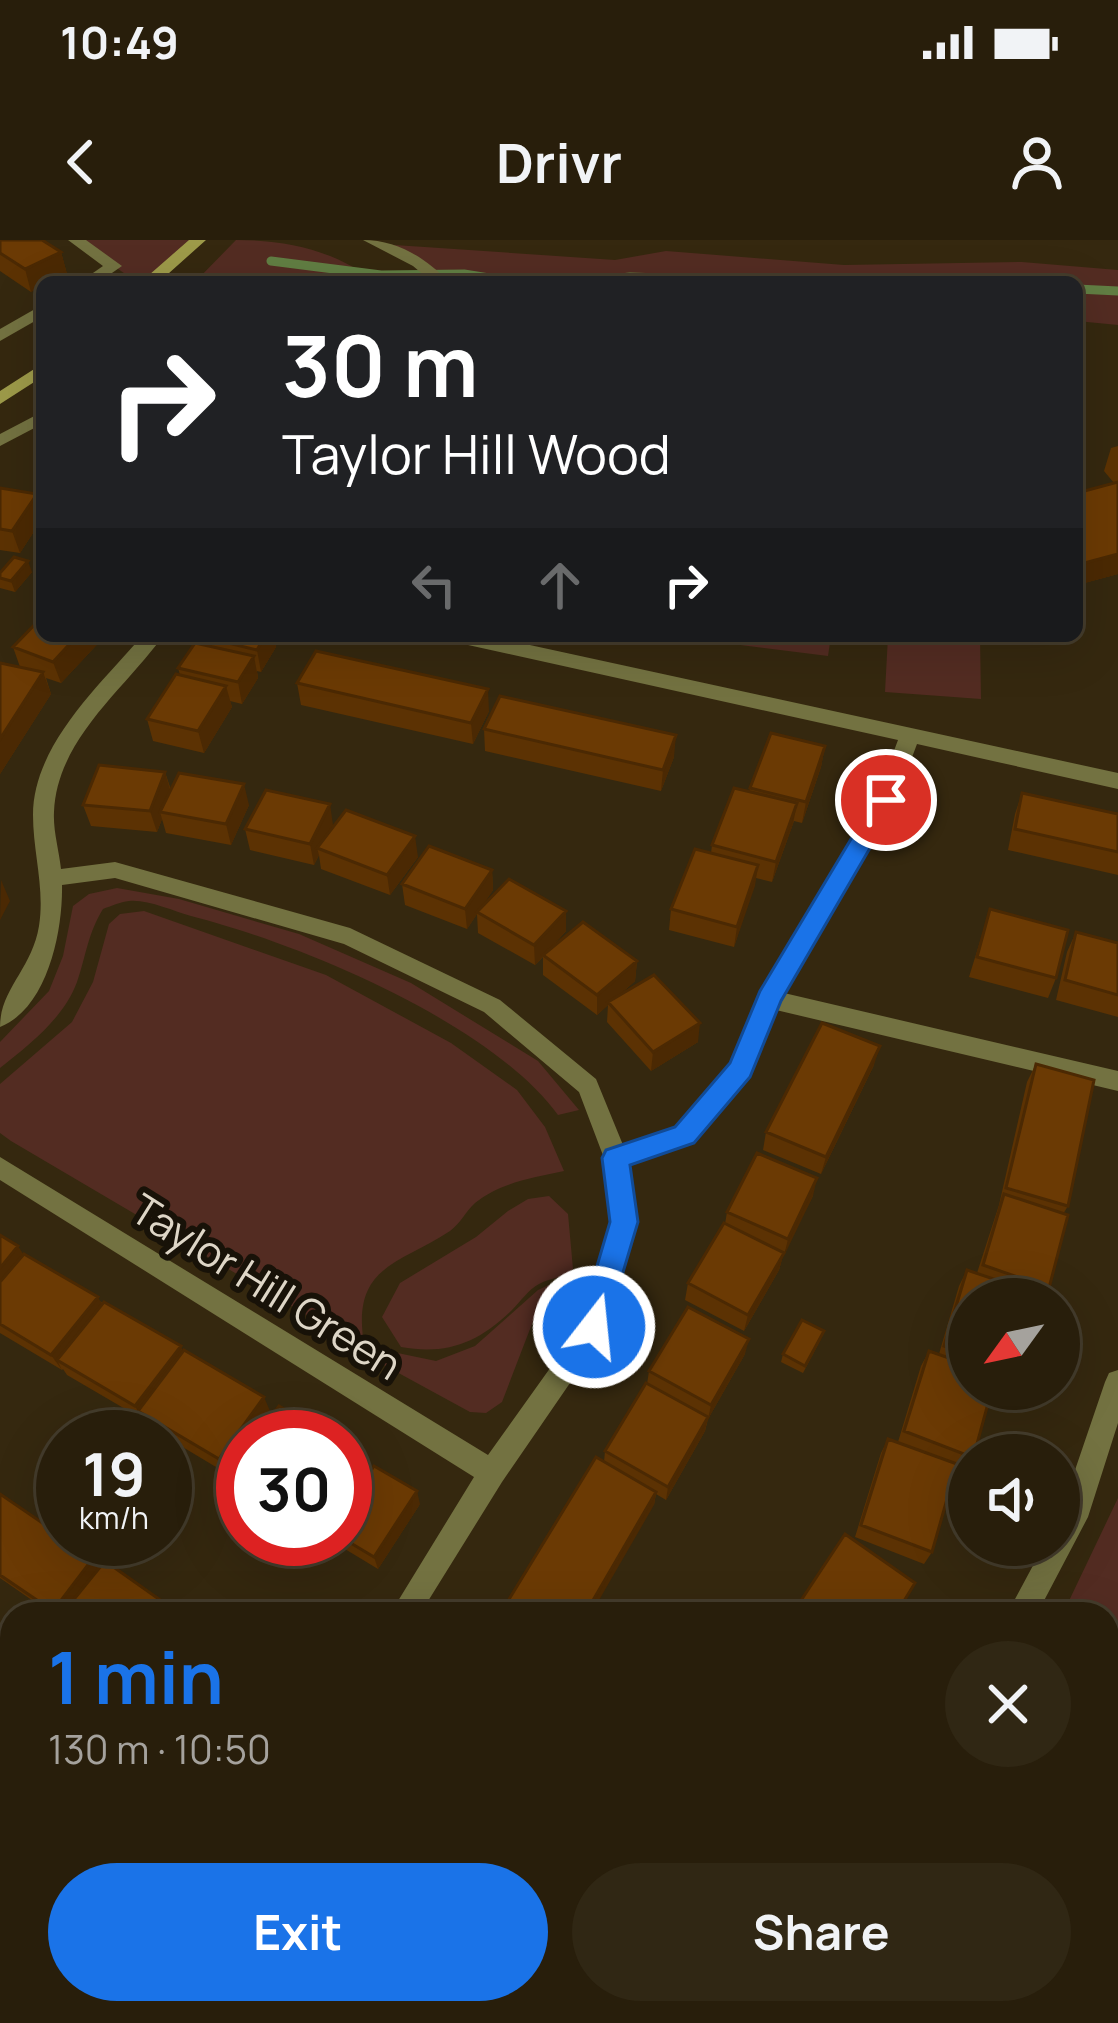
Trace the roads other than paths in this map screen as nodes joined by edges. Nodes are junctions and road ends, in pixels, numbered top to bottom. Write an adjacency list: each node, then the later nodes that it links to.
1 (76, 240): 4 (street)
2 (198, 240): 5 (street)
3 (370, 240): 6 (street)
4 (98, 276)
5 (155, 276)
6 (434, 276)
7 (36, 314): 8 (street)
8 (0, 336)
9 (36, 373): 10 (street)
10 (0, 399)
11 (36, 420): 12 (street)
12 (0, 441)
13 (147, 642): 17 (street)
14 (486, 642): 15 (street)
15 (910, 735): 16 (street); 18 (street)
16 (1118, 781)
17 (52, 878): 19 (street); 21 (street)
18 (769, 999): 20 (street); 21 (street)
19 (0, 1018)
20 (1118, 1081)
21 (616, 1158): 24 (street)
22 (0, 1167): 24 (street, Taylor Hill Green)
23 (1118, 1382): 25 (street)
24 (492, 1472): 27 (street)
25 (1080, 1499)
26 (1048, 1566): 28 (street)
27 (411, 1602)
28 (1028, 1602)

